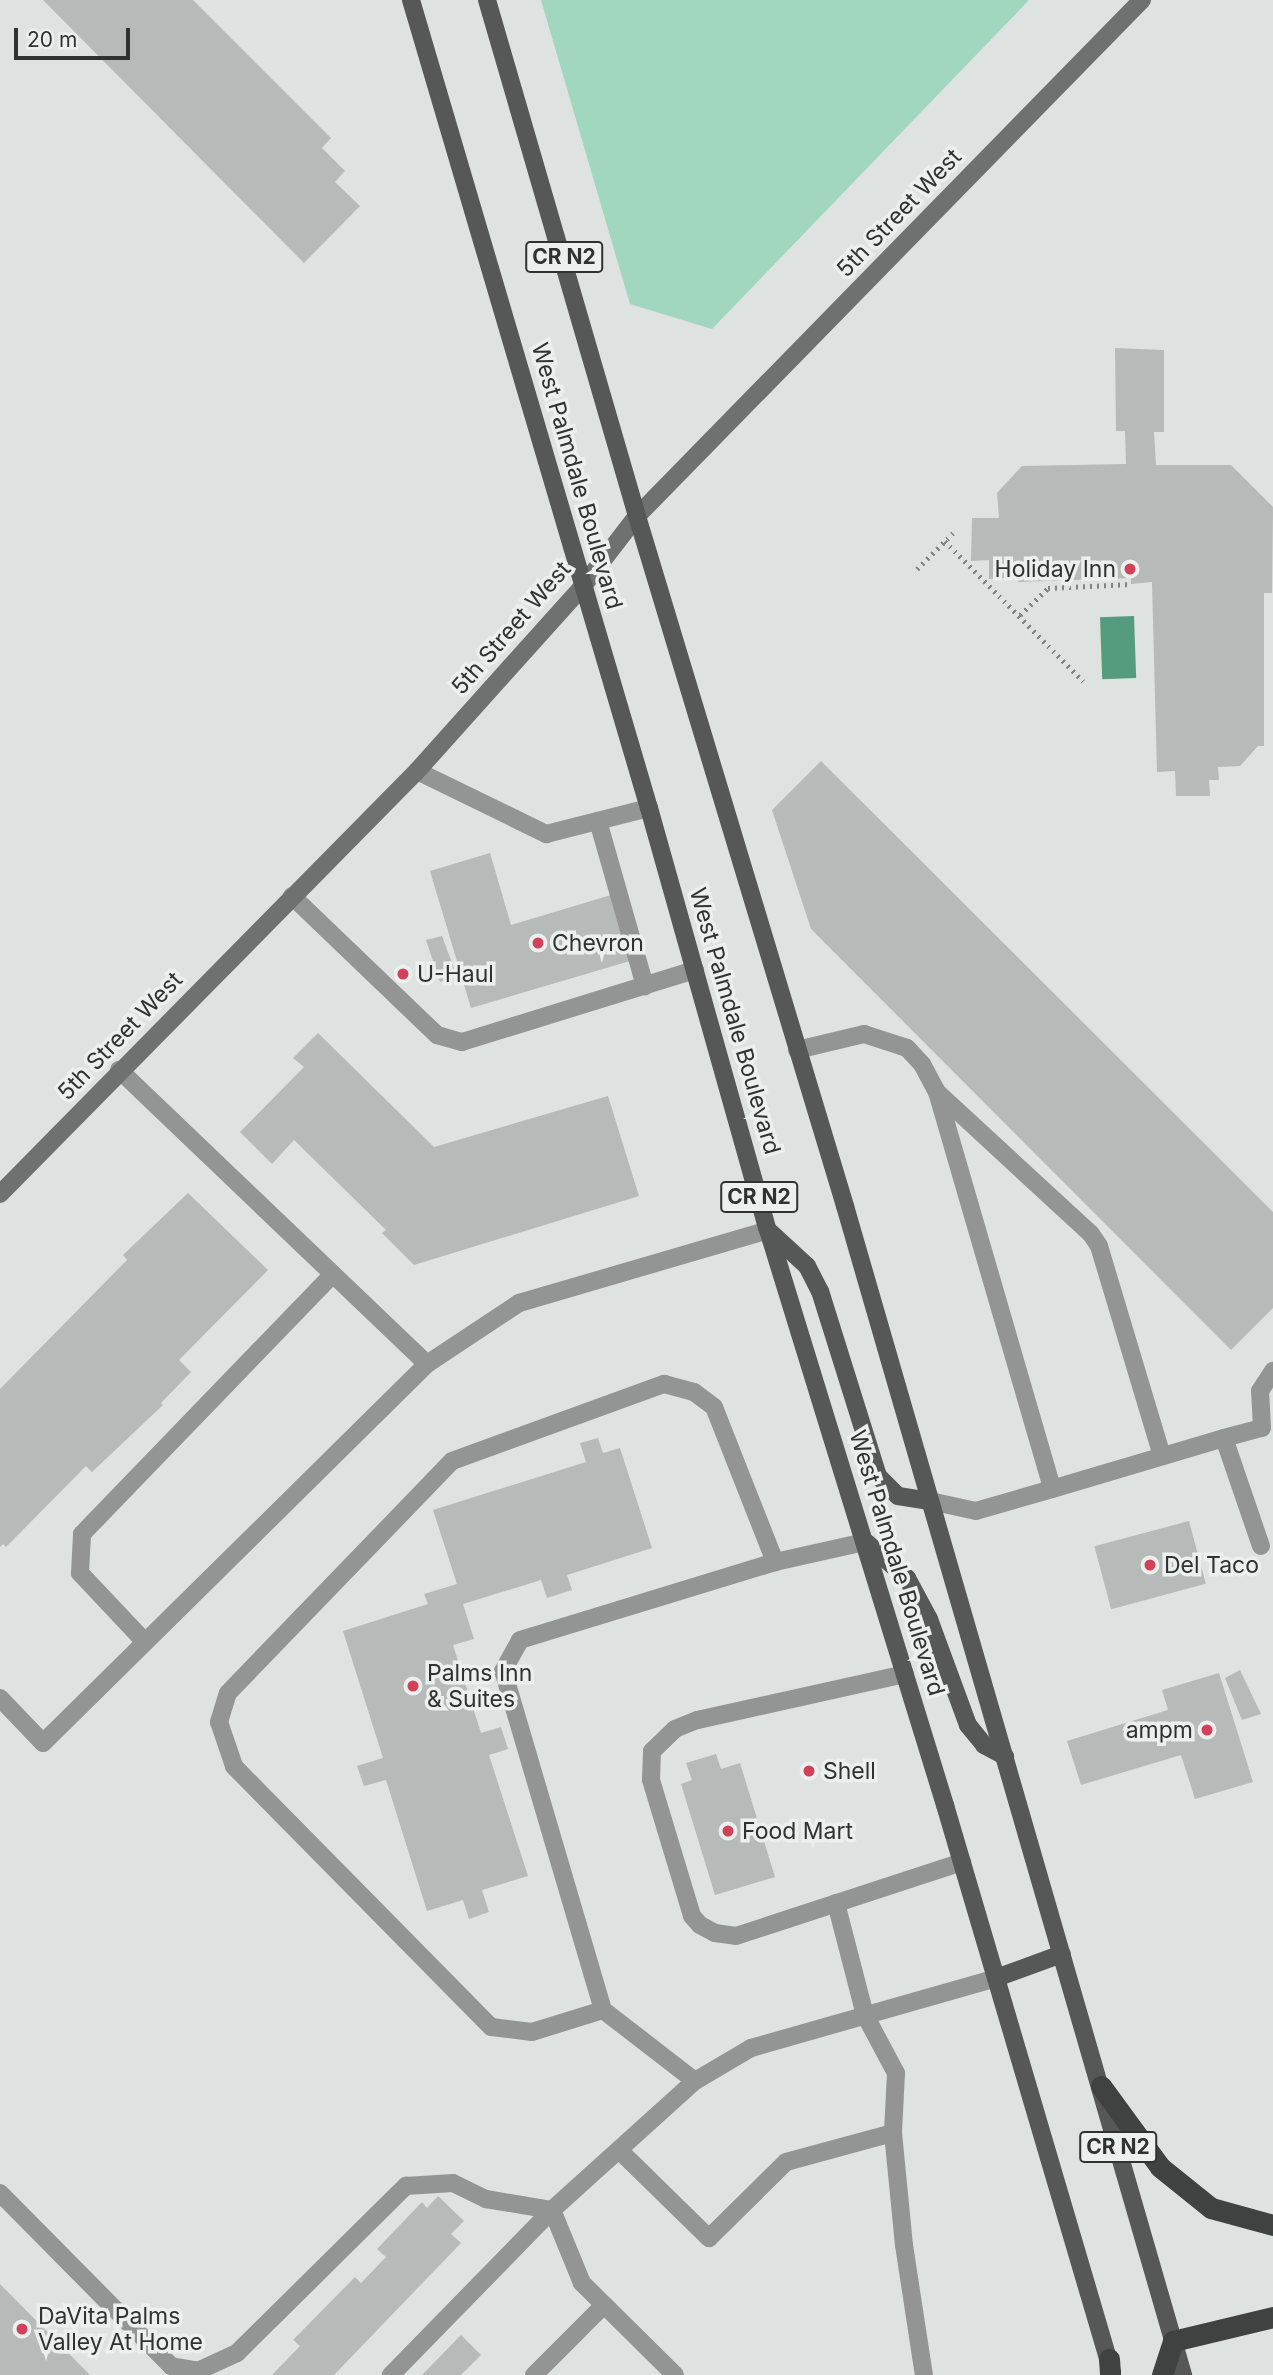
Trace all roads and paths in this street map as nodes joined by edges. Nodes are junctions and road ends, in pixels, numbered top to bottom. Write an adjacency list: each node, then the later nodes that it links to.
1 (411, 0): 9 (main road, West Palmdale Boulevard / CR N2)
2 (487, 0): 4 (main road, West Palmdale Boulevard / CR N2)
3 (1142, 0): 4 (street, 5th Street West)
4 (637, 516): 9 (street, 5th Street West); 18 (main road, West Palmdale Boulevard / CR N2)
5 (953, 533): 6 (path)
6 (945, 541): 7 (path); 10 (path)
7 (917, 569)
8 (1131, 584): 10 (path)
9 (583, 586): 12 (street, 5th Street West); 13 (main road, West Palmdale Boulevard / CR N2)
10 (1020, 615): 11 (path)
11 (1083, 681)
12 (417, 771): 14 (lane); 15 (street, 5th Street West)
13 (649, 808): 14 (lane); 16 (main road, West Palmdale Boulevard / CR N2)
14 (598, 821): 17 (lane)
15 (292, 896): 17 (lane); 19 (street, 5th Street West)
16 (695, 970): 17 (lane); 22 (main road, West Palmdale Boulevard / CR N2)
17 (645, 986)
18 (797, 1050): 20 (lane); 29 (main road, West Palmdale Boulevard / CR N2)
19 (120, 1070): 21 (street, 5th Street West); 23 (lane)
20 (937, 1092): 27 (lane); 28 (lane)
21 (0, 1194)
22 (768, 1230): 24 (lane); 29 (main road); 30 (main road, West Palmdale Boulevard / CR N2)
23 (333, 1274): 24 (lane); 33 (lane)
24 (427, 1364): 33 (lane)
25 (1273, 1371): 26 (lane)
26 (1224, 1438): 27 (lane); 31 (lane)
27 (1162, 1457): 28 (lane)
28 (1052, 1489): 29 (lane)
29 (930, 1501): 36 (main road, West Palmdale Boulevard / CR N2)
30 (865, 1542): 32 (lane); 34 (main road, West Palmdale Boulevard / CR N2); 36 (main road)
31 (1261, 1546)
32 (775, 1562): 41 (lane); 41 (lane)
33 (145, 1642): 35 (lane)
34 (905, 1674): 37 (main road, West Palmdale Boulevard / CR N2); 38 (lane)
35 (0, 1698)
36 (1005, 1756): 39 (main road, West Palmdale Boulevard / CR N2)
37 (962, 1862): 38 (lane); 40 (main road, West Palmdale Boulevard / CR N2)
38 (836, 1903): 42 (lane)
39 (1062, 1954): 40 (main road); 44 (main road, West Palmdale Boulevard / CR N2)
40 (996, 1978): 42 (lane); 54 (main road, West Palmdale Boulevard / CR N2)
41 (603, 2010): 43 (lane)
42 (865, 2015): 43 (lane); 45 (lane)
43 (695, 2081): 46 (lane)
44 (1101, 2086): 49 (highway); 52 (main road, West Palmdale Boulevard / CR N2)
45 (893, 2133): 46 (lane); 58 (lane)
46 (619, 2150): 48 (lane)
47 (0, 2193): 53 (lane)
48 (552, 2210): 50 (lane); 53 (lane); 55 (lane)
49 (1273, 2225)
50 (604, 2305): 56 (lane); 57 (lane)
51 (1273, 2318): 52 (highway)
52 (1173, 2341): 59 (highway); 60 (main road, CR N2)
53 (166, 2370)
54 (1111, 2370)
55 (391, 2375)
56 (534, 2375)
57 (675, 2375)
58 (924, 2375)
59 (1162, 2375)
60 (1183, 2375)

